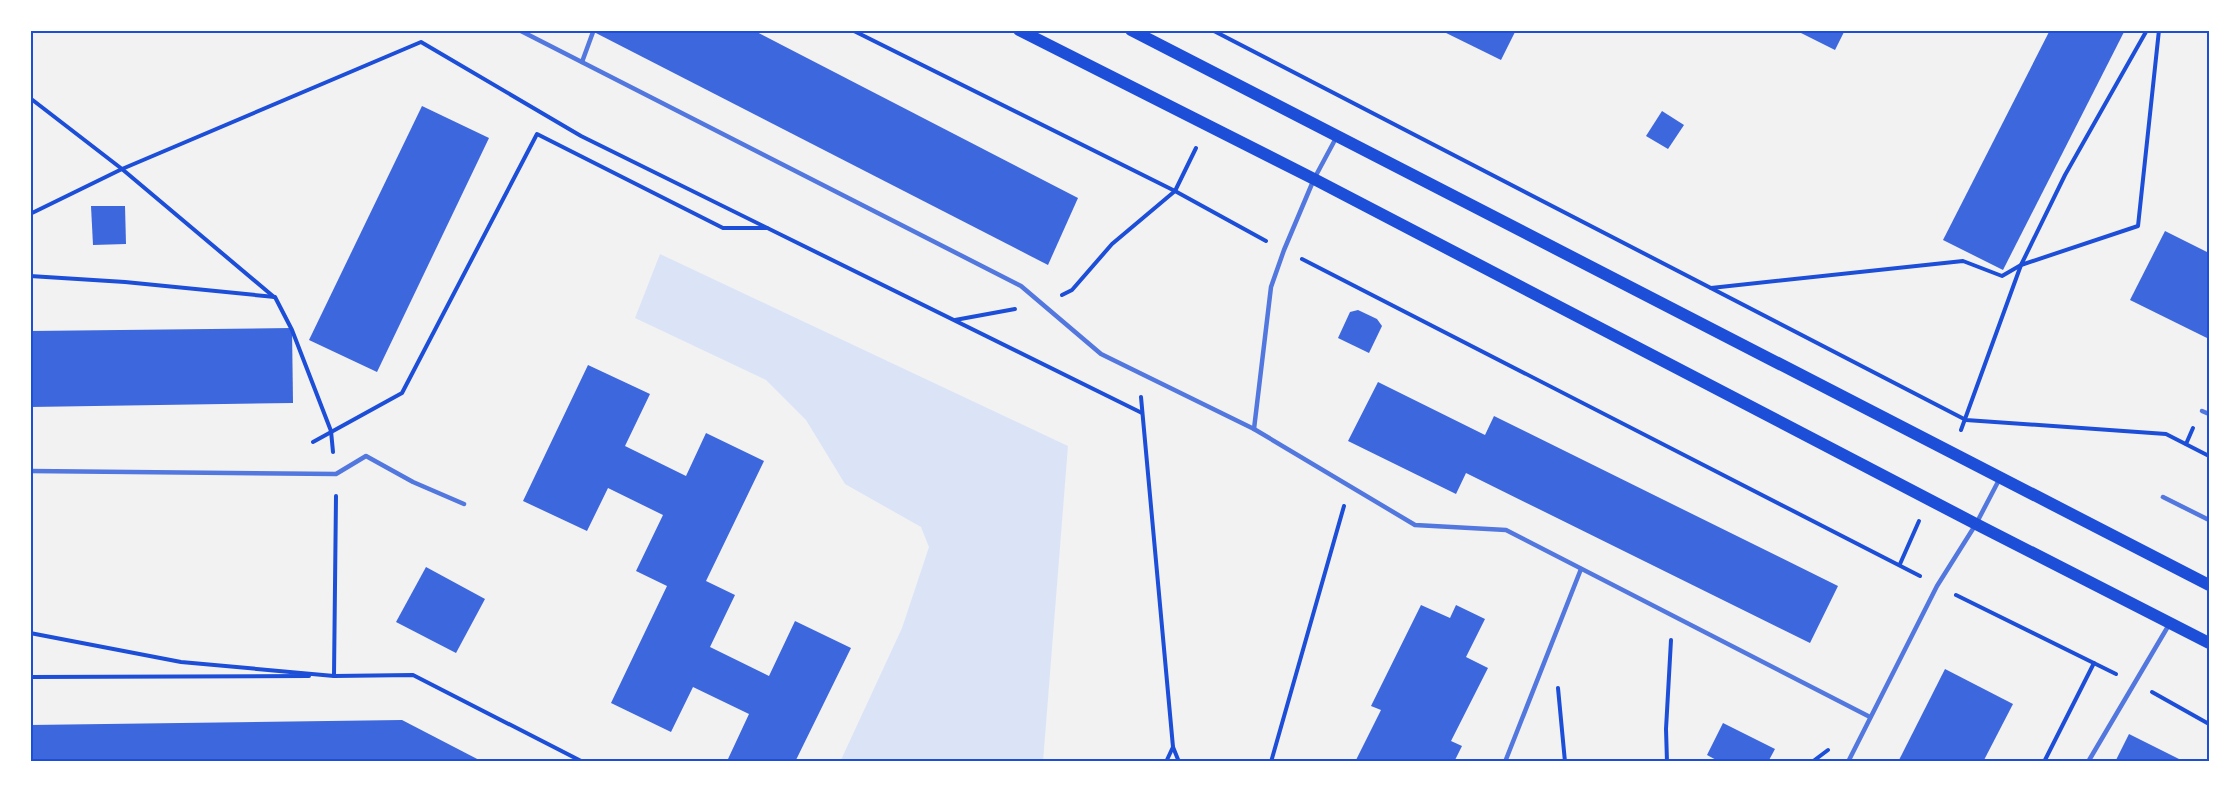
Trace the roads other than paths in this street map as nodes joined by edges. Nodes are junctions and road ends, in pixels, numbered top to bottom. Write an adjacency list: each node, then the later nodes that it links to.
1 (519, 30): 5 (lane)
2 (1019, 30): 7 (main road)
3 (1131, 30): 6 (main road)
4 (593, 32): 5 (lane)
5 (582, 62): 10 (lane)
6 (1337, 135): 7 (lane); 12 (main road)
7 (1314, 179): 10 (lane); 16 (main road)
8 (2202, 411): 9 (lane)
9 (2209, 414)
10 (1254, 429): 17 (lane)
11 (30, 471): 14 (lane)
12 (2000, 478): 16 (lane); 18 (main road)
13 (2163, 497): 15 (lane)
14 (464, 504)
15 (2209, 520)
16 (1976, 524): 19 (main road); 21 (lane)
17 (1581, 569): 21 (lane); 22 (lane)
18 (2209, 585)
19 (2170, 623): 20 (main road); 24 (lane)
20 (2209, 644)
21 (1870, 717): 23 (lane)
22 (1505, 762)
23 (1848, 762)
24 (2088, 762)

